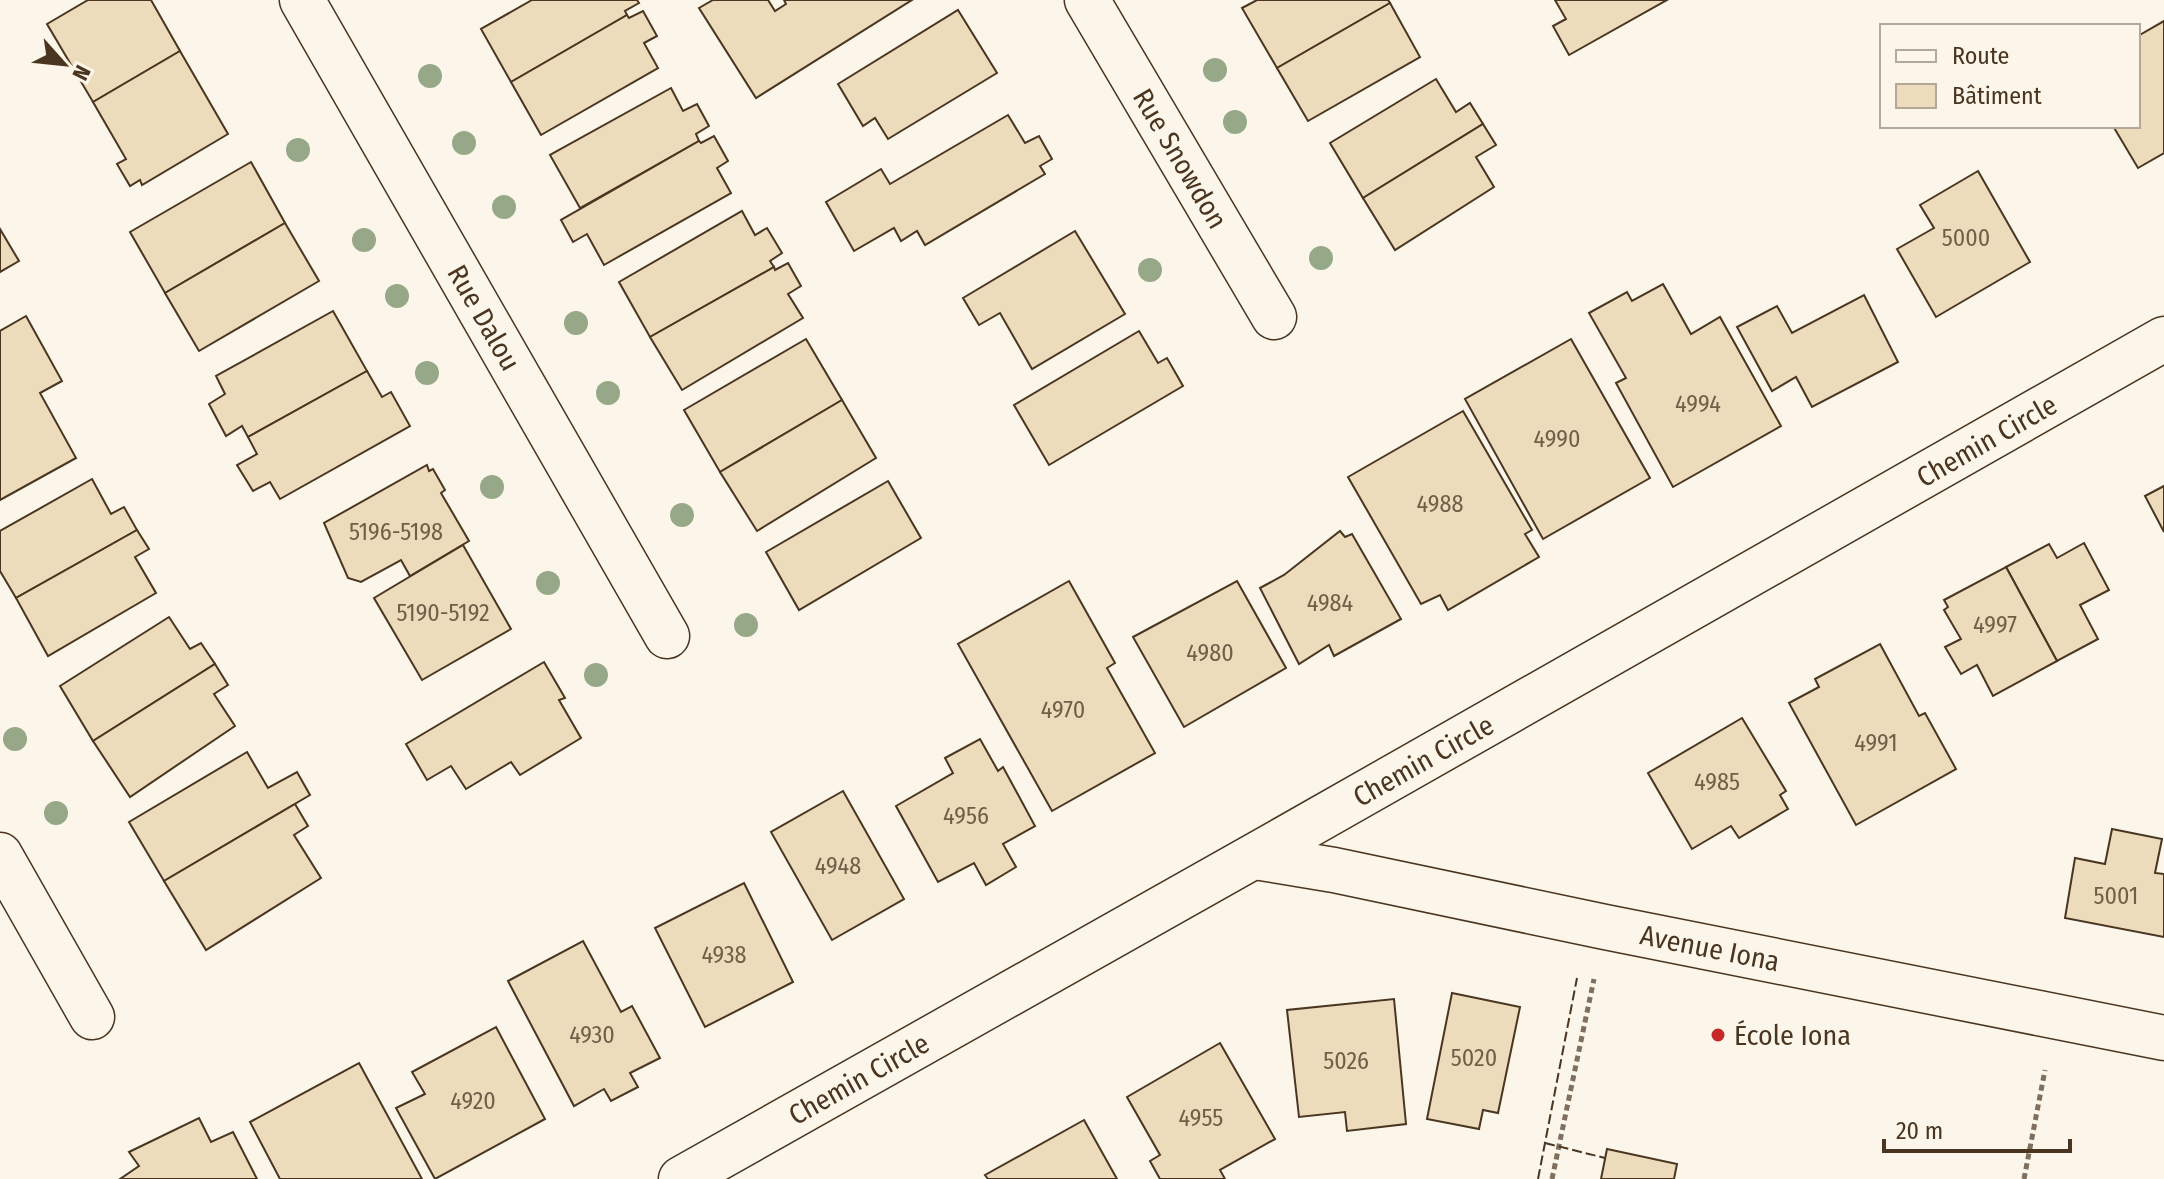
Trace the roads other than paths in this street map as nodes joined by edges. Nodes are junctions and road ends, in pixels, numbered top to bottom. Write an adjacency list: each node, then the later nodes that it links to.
1 (302, 0): 5 (street, Rue Dalou)
2 (1087, 0): 3 (street, Rue Snowdon)
3 (1274, 317)
4 (2164, 339): 7 (street, Chemin Circle)
5 (667, 636)
6 (0, 855): 8 (street)
7 (1255, 857): 9 (street, Avenue Iona); 10 (street, Chemin Circle)
8 (92, 1017)
9 (2164, 1038)
10 (681, 1179)

